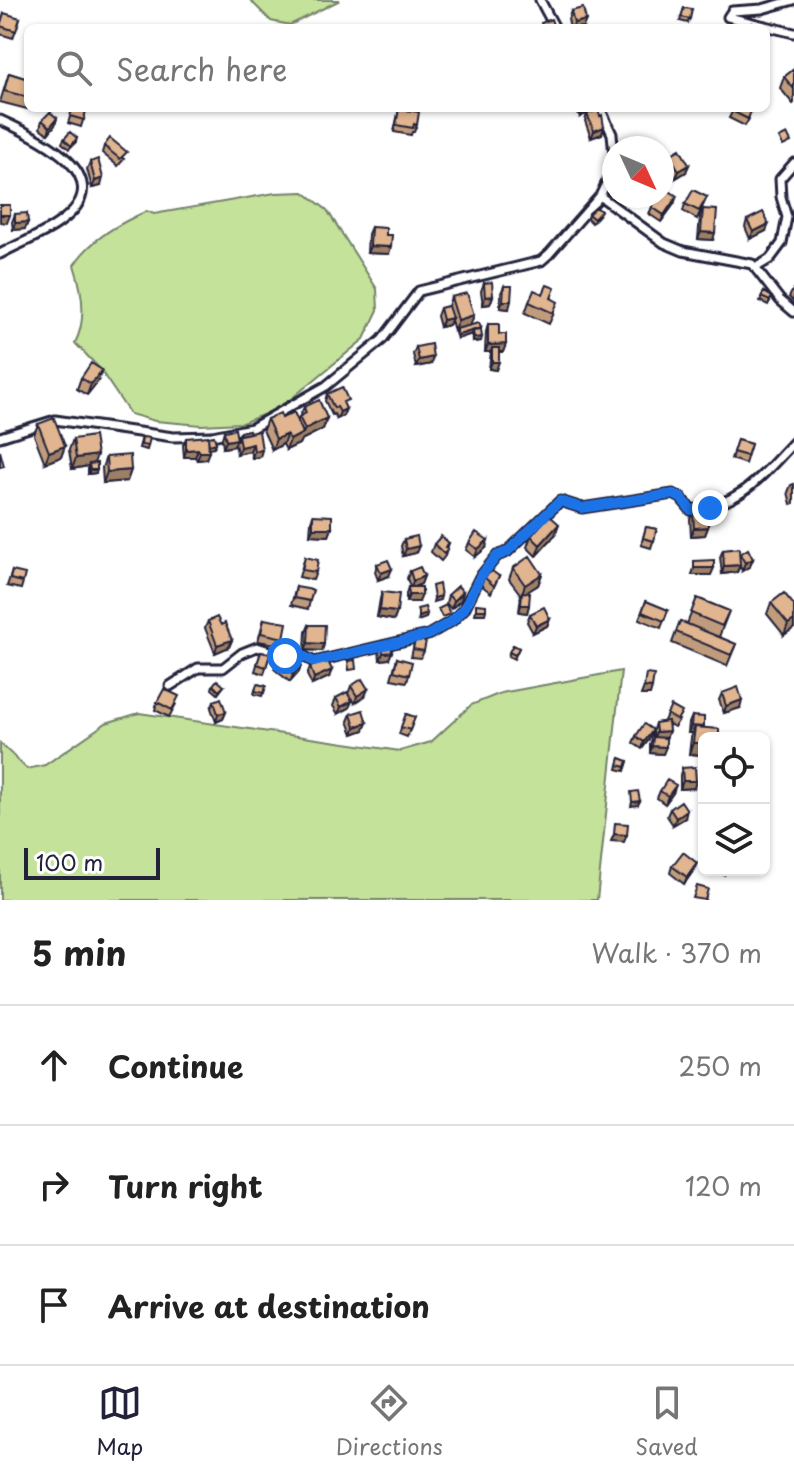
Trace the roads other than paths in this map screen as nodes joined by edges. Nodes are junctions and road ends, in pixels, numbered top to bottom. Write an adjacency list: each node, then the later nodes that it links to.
1 (540, 0): 3 (street)
2 (794, 0): 4 (street)
3 (553, 24)
4 (757, 24)
5 (770, 27): 6 (street)
6 (794, 33)
7 (602, 112): 9 (street)
8 (0, 120): 13 (street)
9 (612, 136)
10 (794, 163): 14 (street)
11 (602, 192): 12 (street)
12 (600, 196): 14 (street); 16 (street)
13 (0, 254)
14 (755, 268): 15 (street)
15 (794, 312)
16 (0, 437)
17 (794, 442): 18 (street)
18 (170, 686)

